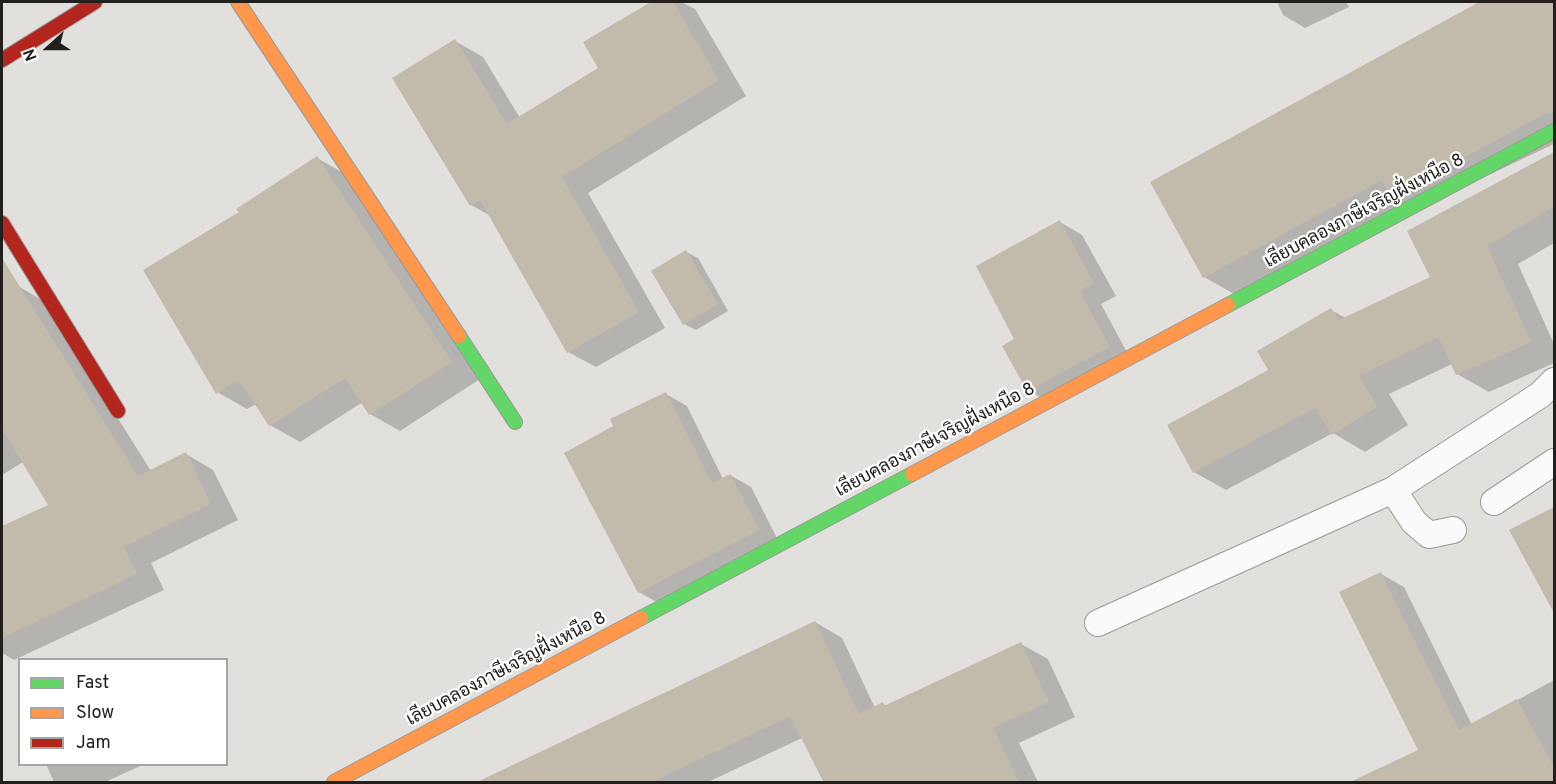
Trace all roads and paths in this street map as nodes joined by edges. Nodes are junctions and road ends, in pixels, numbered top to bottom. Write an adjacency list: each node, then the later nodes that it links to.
1 (95, 2): 3 (street)
2 (237, 2): 8 (street)
3 (2, 60)
4 (1554, 131): 14 (street, เลียบคลองภาษีเจริญฝั่งเหนือ 8)
5 (2, 223): 7 (street)
6 (1554, 381): 10 (lane)
7 (118, 411)
8 (515, 422)
9 (1554, 462): 11 (lane)
10 (1393, 490): 12 (lane); 13 (lane)
11 (1494, 502)
12 (1454, 530)
13 (1098, 623)
14 (334, 783)

